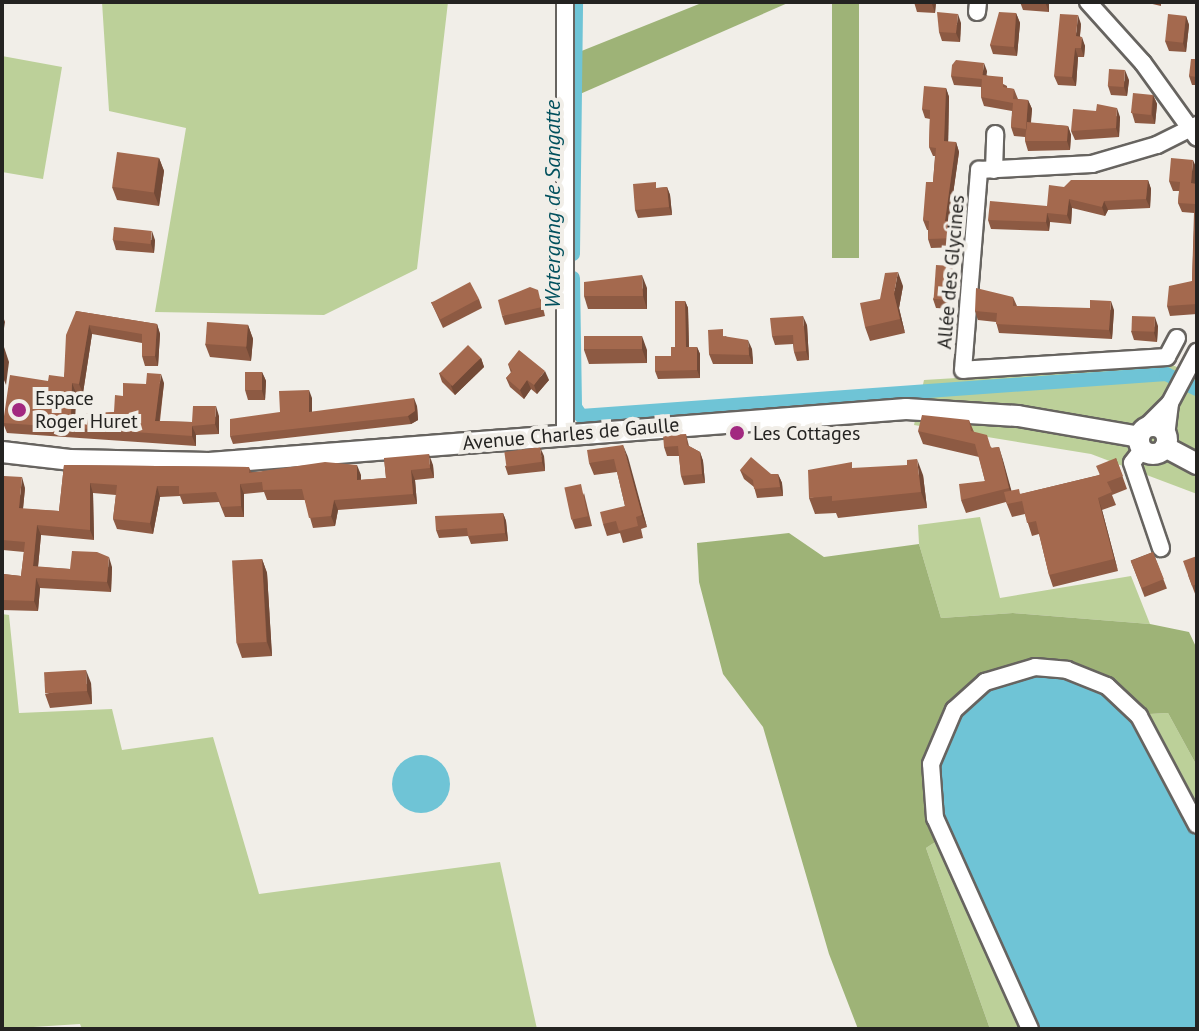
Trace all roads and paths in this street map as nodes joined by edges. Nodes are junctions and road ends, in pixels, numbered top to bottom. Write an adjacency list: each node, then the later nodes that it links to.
1 (565, 2): 9 (street)
2 (1088, 2): 3 (street)
3 (1195, 131): 5 (street)
4 (995, 134): 5 (street)
5 (994, 170): 6 (street, Allée des Glycines)
6 (1177, 338)
7 (1197, 352): 8 (street)
8 (1173, 398): 10 (street); 11 (street)
9 (565, 435): 10 (main road, Avenue Charles de Gaulle); 12 (main road, Avenue Charles de Gaulle)
10 (1142, 438): 11 (main road, Avenue Charles de Gaulle); 14 (street)
11 (1166, 442): 13 (main road)
12 (2, 452)
13 (1197, 464)
14 (1161, 548)
15 (1197, 825): 16 (street)
16 (1030, 1029)

